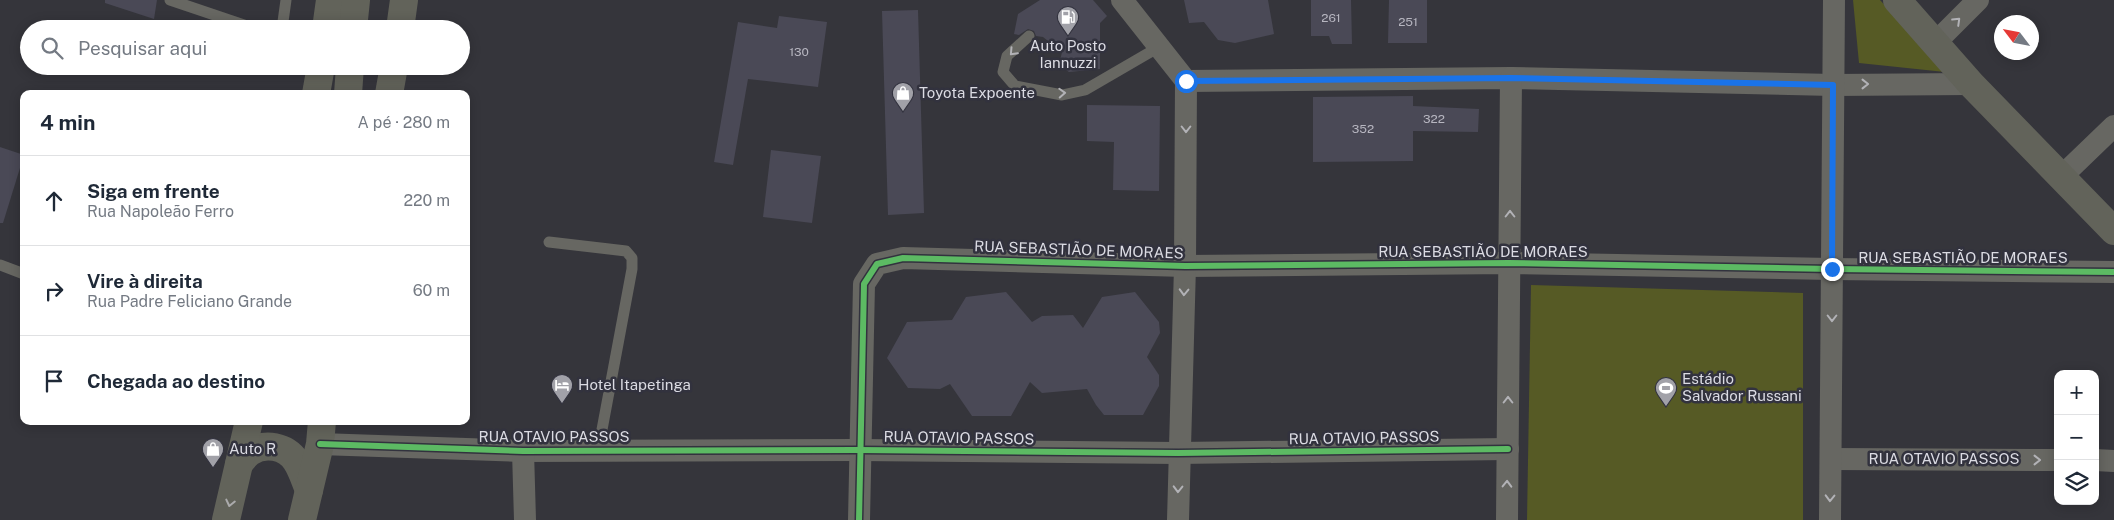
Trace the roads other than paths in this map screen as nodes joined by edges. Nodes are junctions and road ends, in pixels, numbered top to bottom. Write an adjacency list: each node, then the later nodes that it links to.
1 (170, 0): 10 (lane)
2 (286, 0): 11 (lane)
3 (330, 0): 12 (main road)
4 (356, 0): 13 (main road)
5 (404, 0): 14 (main road)
6 (1122, 0): 17 (street)
7 (1834, 0): 24 (street)
8 (1897, 0): 16 (main road)
9 (1978, 0): 16 (street, one-way to 9)
10 (229, 20)
11 (283, 20)
12 (327, 20)
13 (354, 20)
14 (401, 20)
15 (1029, 36): 17 (lane, one-way to 17)
16 (1935, 42): 23 (main road)
17 (1159, 47): 22 (street)
18 (319, 75): 25 (main road)
19 (349, 75): 26 (main road)
20 (392, 75): 27 (main road)
21 (1511, 78): 22 (street); 24 (street); 32 (street, one-way to 21)
22 (1186, 81): 34 (street, one-way to 34)
23 (1971, 84): 24 (street, one-way to 23); 29 (main road)
24 (1833, 85): 35 (street)
25 (317, 90)
26 (348, 90)
27 (390, 90)
28 (2114, 126): 29 (street)
29 (2061, 177): 30 (main road)
30 (2114, 231)
31 (549, 242): 43 (lane)
32 (1509, 263): 34 (street, RUA SEBASTIÃO DE MORAES); 35 (street, RUA SEBASTIÃO DE MORAES); 40 (street, one-way to 32)
33 (0, 265): 36 (lane)
34 (1185, 266): 41 (street, RUA SEBASTIÃO DE MORAES); 44 (street, one-way to 44)
35 (1832, 269): 37 (street, RUA SEBASTIÃO DE MORAES); 45 (street, one-way to 45)
36 (20, 272)
37 (2114, 272)
38 (248, 425): 49 (main road)
39 (321, 433): 42 (street, RUA OTAVIO PASSOS); 50 (main road)
40 (1508, 449): 44 (street, RUA OTAVIO PASSOS); 56 (street, one-way to 40)
41 (859, 450): 43 (street, RUA OTAVIO PASSOS); 44 (street, RUA OTAVIO PASSOS); 54 (street)
42 (523, 451): 43 (street, RUA OTAVIO PASSOS); 53 (street)
43 (598, 451)
44 (1178, 453): 55 (street, one-way to 55)
45 (1831, 459): 46 (street, RUA OTAVIO PASSOS, one-way to 46); 57 (street, one-way to 57)
46 (2054, 460)
47 (2099, 460): 48 (street)
48 (2114, 461)
49 (239, 464): 50 (main road); 51 (main road, one-way to 51)
50 (309, 490): 52 (main road)
51 (226, 520)
52 (302, 520)
53 (525, 520)
54 (859, 520)
55 (1178, 520)
56 (1507, 520)
57 (1830, 520)

